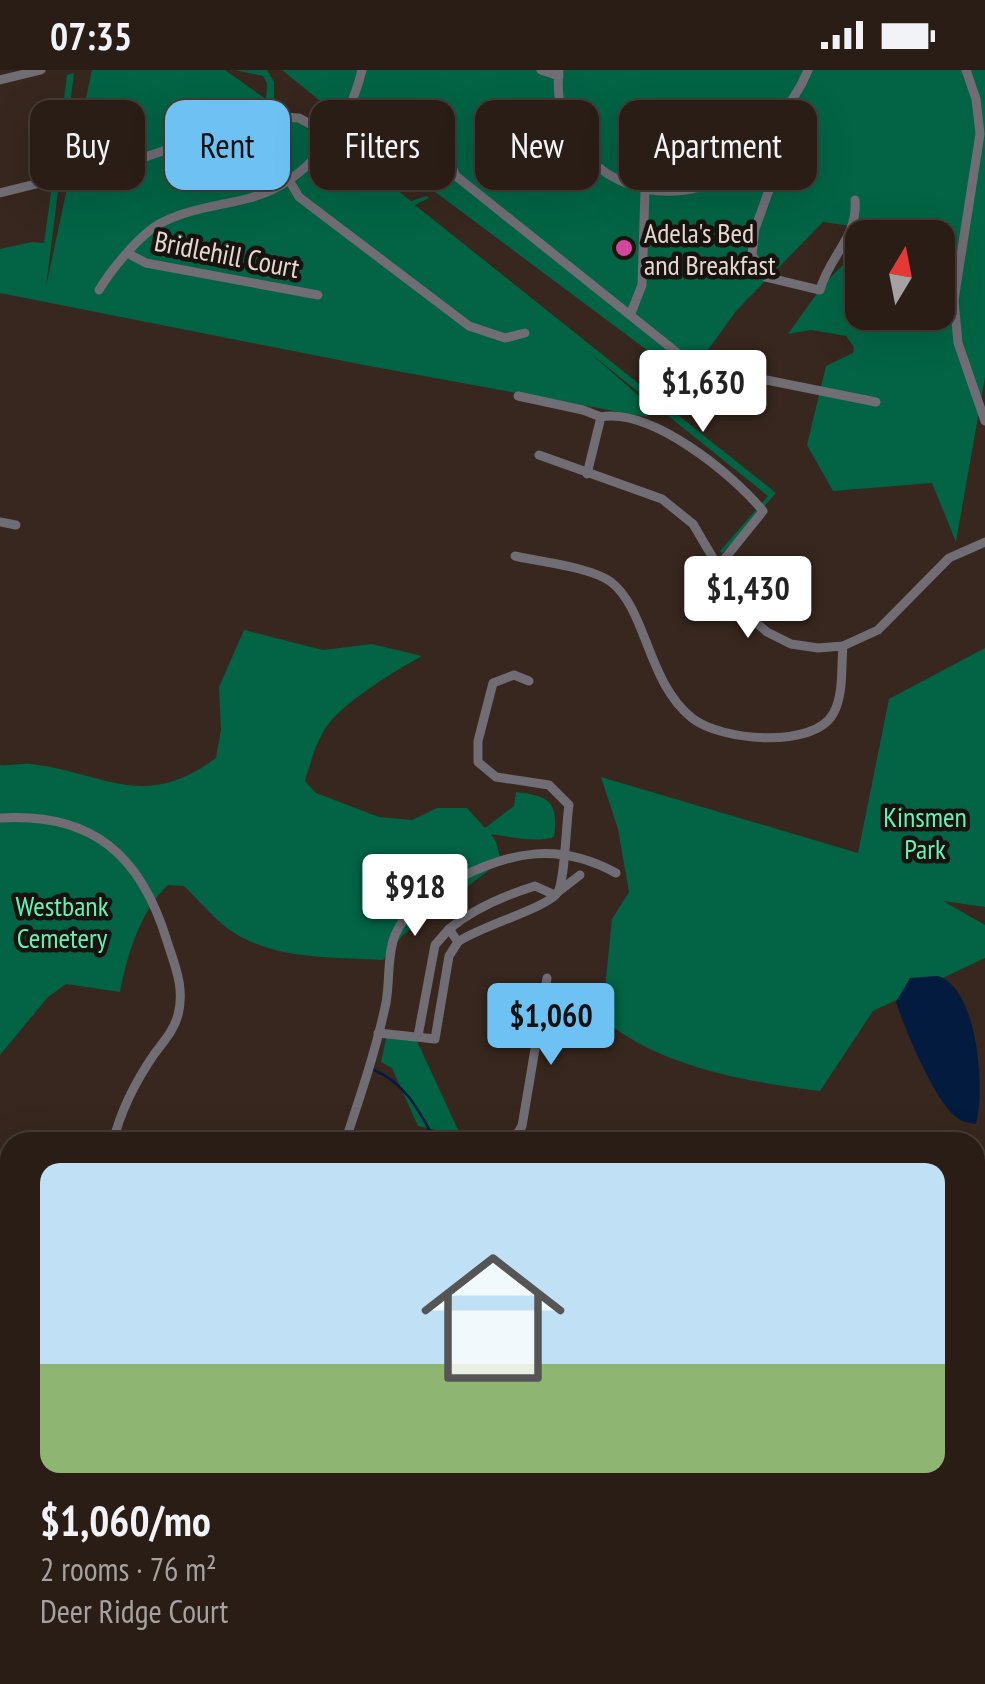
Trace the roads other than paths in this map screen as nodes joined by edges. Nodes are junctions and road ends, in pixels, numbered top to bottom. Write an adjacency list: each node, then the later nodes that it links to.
1 (41, 70): 7 (street)
2 (362, 70): 8 (street)
3 (541, 70): 6 (street)
4 (808, 70): 9 (street)
5 (966, 70): 29 (street)
6 (559, 73): 14 (street)
7 (0, 80)
8 (352, 100)
9 (791, 100)
10 (310, 124): 19 (street)
11 (310, 160): 13 (street)
12 (455, 174): 24 (street)
13 (290, 178)
14 (619, 180)
15 (290, 183): 25 (street)
16 (267, 190): 21 (street)
17 (645, 190): 24 (street)
18 (769, 190): 20 (street)
19 (0, 193)
20 (855, 200)
21 (129, 254): 22 (street); 23 (street, Bridlehill Court)
22 (99, 290)
23 (318, 295)
24 (631, 313): 27 (street)
25 (525, 332)
26 (518, 396): 28 (street)
27 (876, 402)
28 (601, 417): 31 (street); 36 (street)
29 (985, 421)
30 (539, 455): 31 (street)
31 (587, 474): 36 (street)
32 (0, 522): 33 (street)
33 (16, 525)
34 (985, 542): 37 (street)
35 (515, 556): 37 (street)
36 (718, 567): 37 (street)
37 (843, 646)
38 (529, 681): 40 (street)
39 (0, 818): 49 (street)
40 (562, 854): 41 (street); 43 (street); 47 (street)
41 (616, 873)
42 (580, 875): 43 (street)
43 (557, 893): 44 (street); 45 (street)
44 (449, 929): 45 (street); 48 (street)
45 (458, 942): 48 (street)
46 (547, 978): 51 (street)
47 (378, 1033): 48 (street); 50 (street)
48 (418, 1036)
49 (115, 1132)
50 (348, 1132)
51 (518, 1132)

